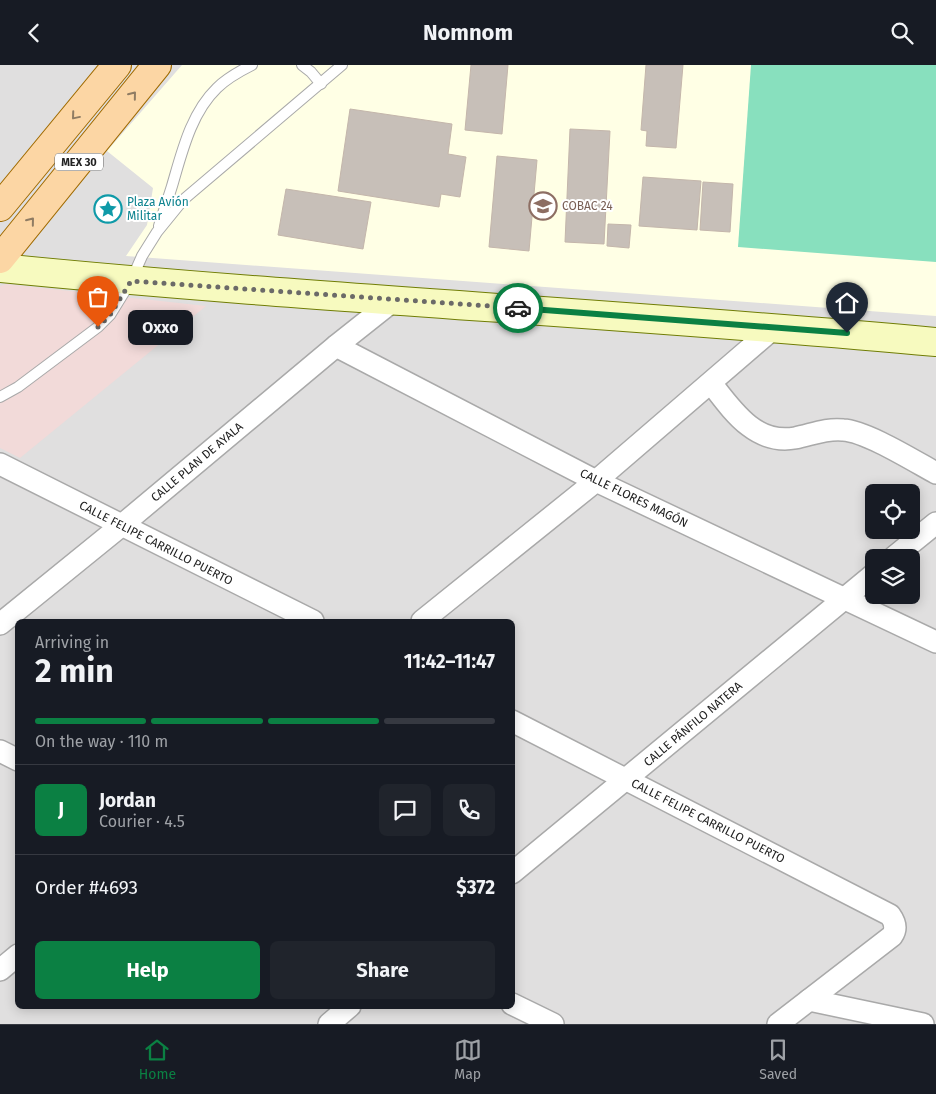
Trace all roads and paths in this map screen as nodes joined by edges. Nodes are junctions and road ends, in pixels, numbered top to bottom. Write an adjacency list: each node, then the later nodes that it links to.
1 (117, 65): 7 (main road, MEX 30, one-way to 7)
2 (157, 65): 9 (main road, MEX 30, one-way to 2)
3 (252, 65): 8 (lane)
4 (302, 65): 6 (lane)
5 (342, 65): 6 (lane)
6 (321, 84): 8 (lane)
7 (0, 207)
8 (157, 232): 11 (lane)
9 (0, 259)
10 (0, 268): 11 (street)
11 (131, 281): 12 (street); 17 (lane)
12 (394, 299): 13 (street); 15 (street, CALLE PLAN DE AYALA)
13 (775, 327): 14 (street); 16 (street)
14 (936, 342)
15 (336, 345): 20 (street, CALLE FLORES MAGÓN); 22 (street, CALLE PLAN DE AYALA)
16 (711, 383): 19 (street); 20 (street)
17 (0, 397)
18 (0, 464): 22 (street, CALLE FELIPE CARRILLO PUERTO)
19 (936, 473)
20 (596, 481): 25 (street, CALLE FLORES MAGÓN); 27 (street)
21 (936, 523): 23 (street)
22 (122, 525): 26 (street, CALLE FELIPE CARRILLO PUERTO); 28 (street, CALLE PLAN DE AYALA)
23 (904, 549)
24 (865, 582): 25 (street, CALLE PÁNFILO NATERA)
25 (844, 599): 29 (street, CALLE FLORES MAGÓN); 33 (street, CALLE PÁNFILO NATERA)
26 (309, 619)
27 (424, 619)
28 (0, 624)
29 (936, 642)
30 (515, 722): 33 (street, CALLE FELIPE CARRILLO PUERTO)
31 (0, 751): 32 (street)
32 (15, 758)
33 (628, 779): 34 (street, CALLE PÁNFILO NATERA); 37 (street, CALLE FELIPE CARRILLO PUERTO)
34 (515, 871)
35 (15, 957): 36 (street)
36 (0, 969)
37 (809, 1000): 42 (street); 43 (street)
38 (515, 1005): 41 (street)
39 (346, 1009): 40 (street)
40 (329, 1024)
41 (553, 1024)
42 (778, 1024)
43 (923, 1024)

